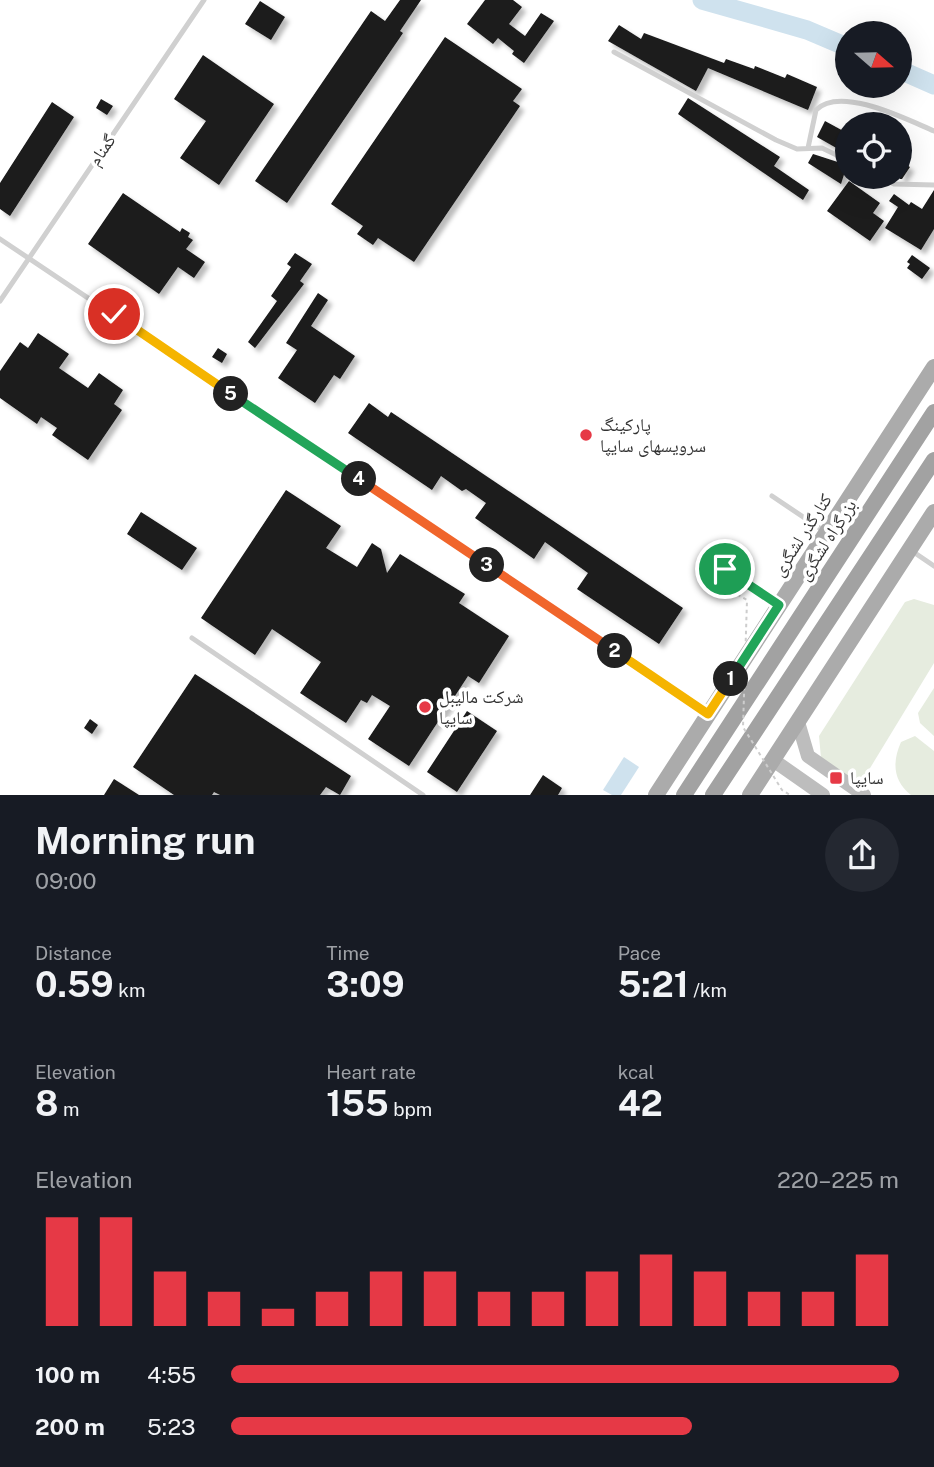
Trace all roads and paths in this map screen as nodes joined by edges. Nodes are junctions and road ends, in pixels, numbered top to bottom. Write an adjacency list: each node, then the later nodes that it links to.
1 (204, 0): 9 (lane, گمنام)
2 (614, 52): 4 (lane)
3 (934, 131): 4 (lane)
4 (808, 148): 5 (lane)
5 (835, 154)
6 (912, 184): 7 (lane)
7 (934, 185)
8 (0, 239): 9 (lane)
9 (29, 257): 10 (lane, گمنام); 23 (lane)
10 (0, 301)
11 (934, 367): 16 (main road, کنارگذر لشگری)
12 (934, 412): 30 (highway, بزرگراه لشگری)
13 (934, 460): 31 (highway)
14 (772, 496): 16 (lane)
15 (934, 512): 17 (main road)
16 (826, 533): 21 (main road, کنارگذر لشگری)
17 (910, 549): 18 (lane); 24 (main road)
18 (934, 566)
19 (725, 569): 21 (lane)
20 (719, 584): 33 (path, bridge)
21 (779, 605): 23 (main road, کنارگذر لشگری)
22 (192, 638): 28 (lane)
23 (708, 714): 29 (main road, کنارگذر لشگری)
24 (798, 722): 25 (main road); 26 (main road)
25 (773, 760): 27 (main road); 32 (main road)
26 (813, 762): 27 (main road); 35 (main road)
27 (800, 780): 34 (main road)
28 (423, 795)
29 (656, 795)
30 (684, 795)
31 (713, 795)
32 (750, 795)
33 (790, 795)
34 (823, 795)
35 (863, 795)

